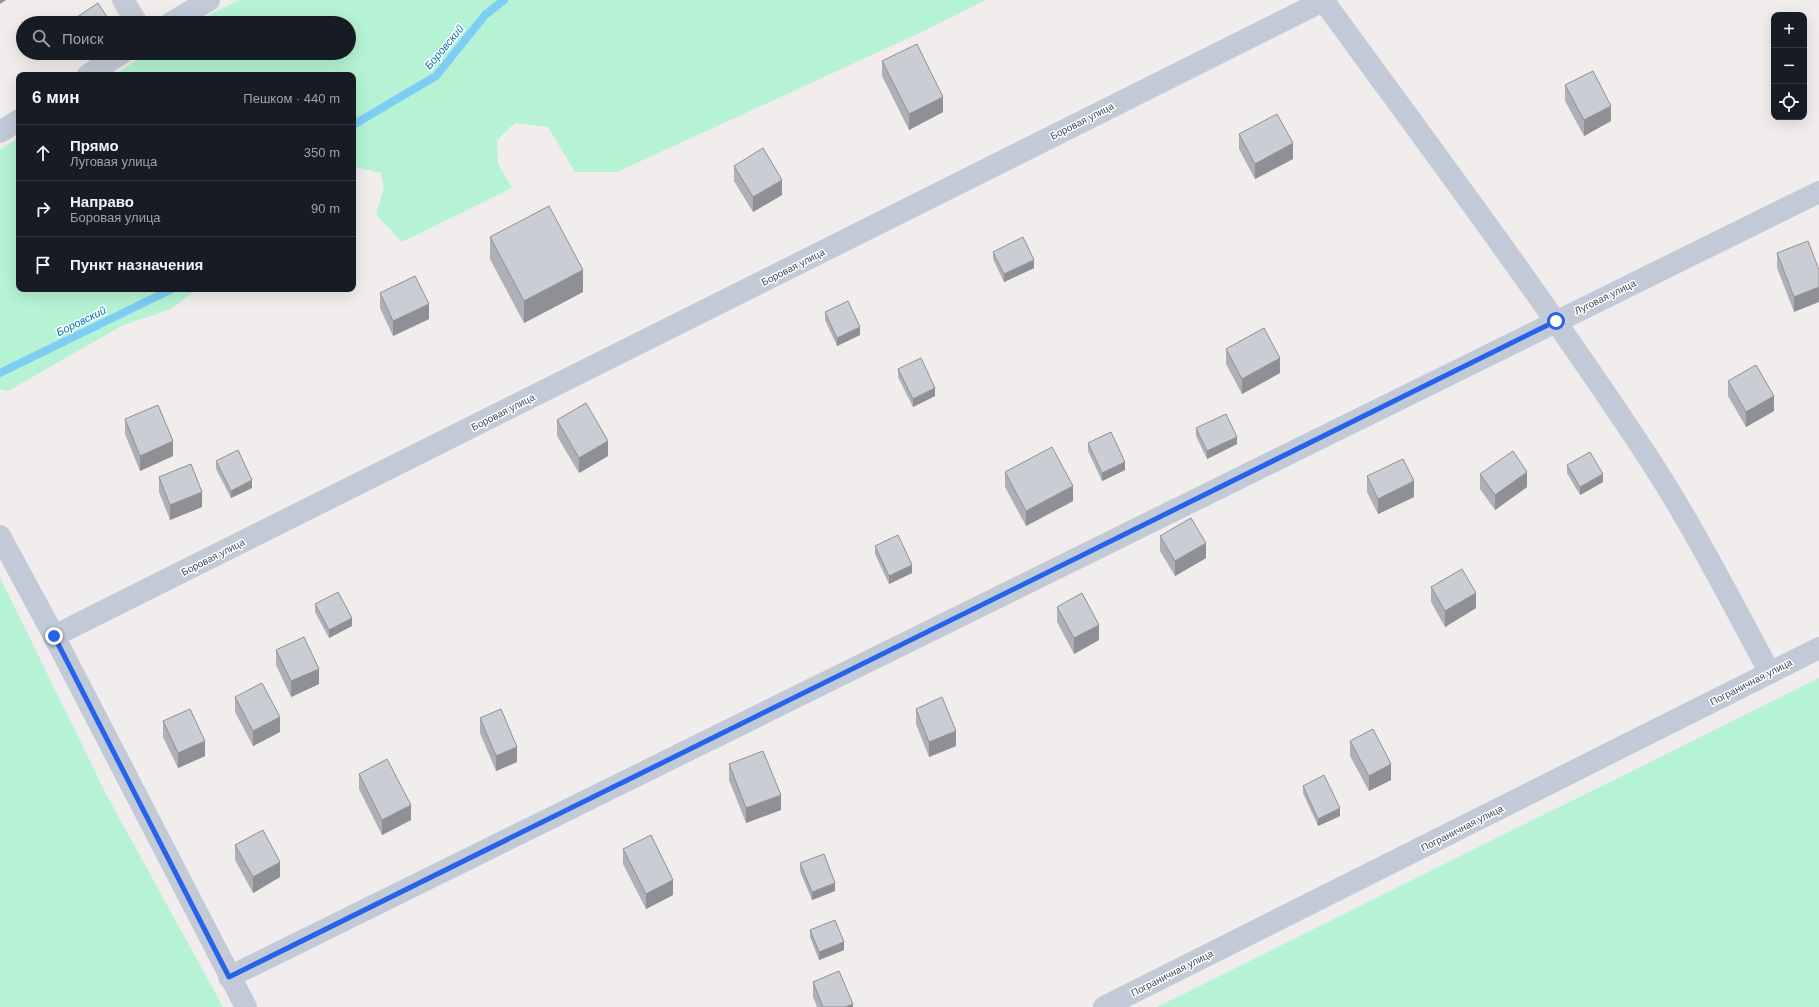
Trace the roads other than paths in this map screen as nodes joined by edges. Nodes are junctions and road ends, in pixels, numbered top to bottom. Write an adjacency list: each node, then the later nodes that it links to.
1 (123, 0): 4 (street)
2 (209, 0): 5 (street)
3 (1324, 0): 11 (street); 13 (street, Боровая улица)
4 (133, 16)
5 (182, 16)
6 (111, 60): 7 (street)
7 (93, 72)
8 (16, 122): 9 (street)
9 (0, 132)
10 (1819, 192): 11 (street, Луговая улица)
11 (1556, 321): 15 (street); 16 (street, Луговая улица)
12 (0, 536): 13 (street)
13 (54, 636): 16 (street)
14 (1819, 648): 15 (street, Пограничная улица)
15 (1770, 673): 18 (street, Пограничная улица)
16 (229, 977): 17 (street)
17 (246, 1007)
18 (1104, 1007)

